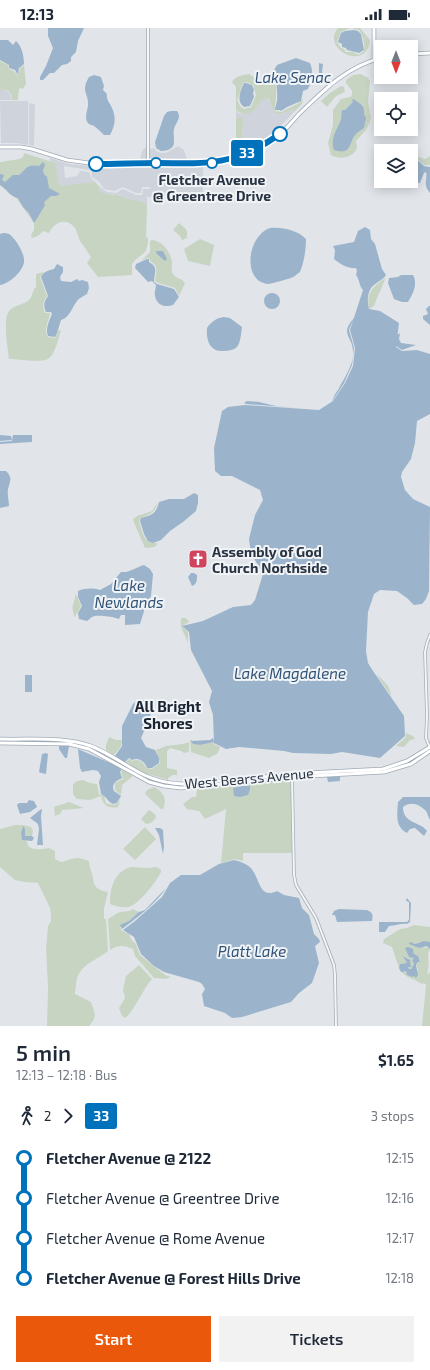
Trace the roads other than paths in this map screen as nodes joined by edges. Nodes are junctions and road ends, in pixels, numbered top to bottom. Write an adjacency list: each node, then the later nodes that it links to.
1 (148, 28): 8 (street)
2 (374, 28): 3 (main road)
3 (374, 40)
4 (430, 53): 5 (main road)
5 (418, 54)
6 (374, 60): 8 (main road)
7 (0, 147): 8 (main road)
8 (148, 163)
9 (430, 635): 12 (street)
10 (0, 740): 13 (main road, West Bearss Avenue)
11 (0, 743): 13 (main road, West Bearss Avenue)
12 (430, 748): 14 (main road, West Bearss Avenue)
13 (112, 759): 14 (main road, West Bearss Avenue)
14 (292, 776): 15 (street)
15 (336, 1026)

